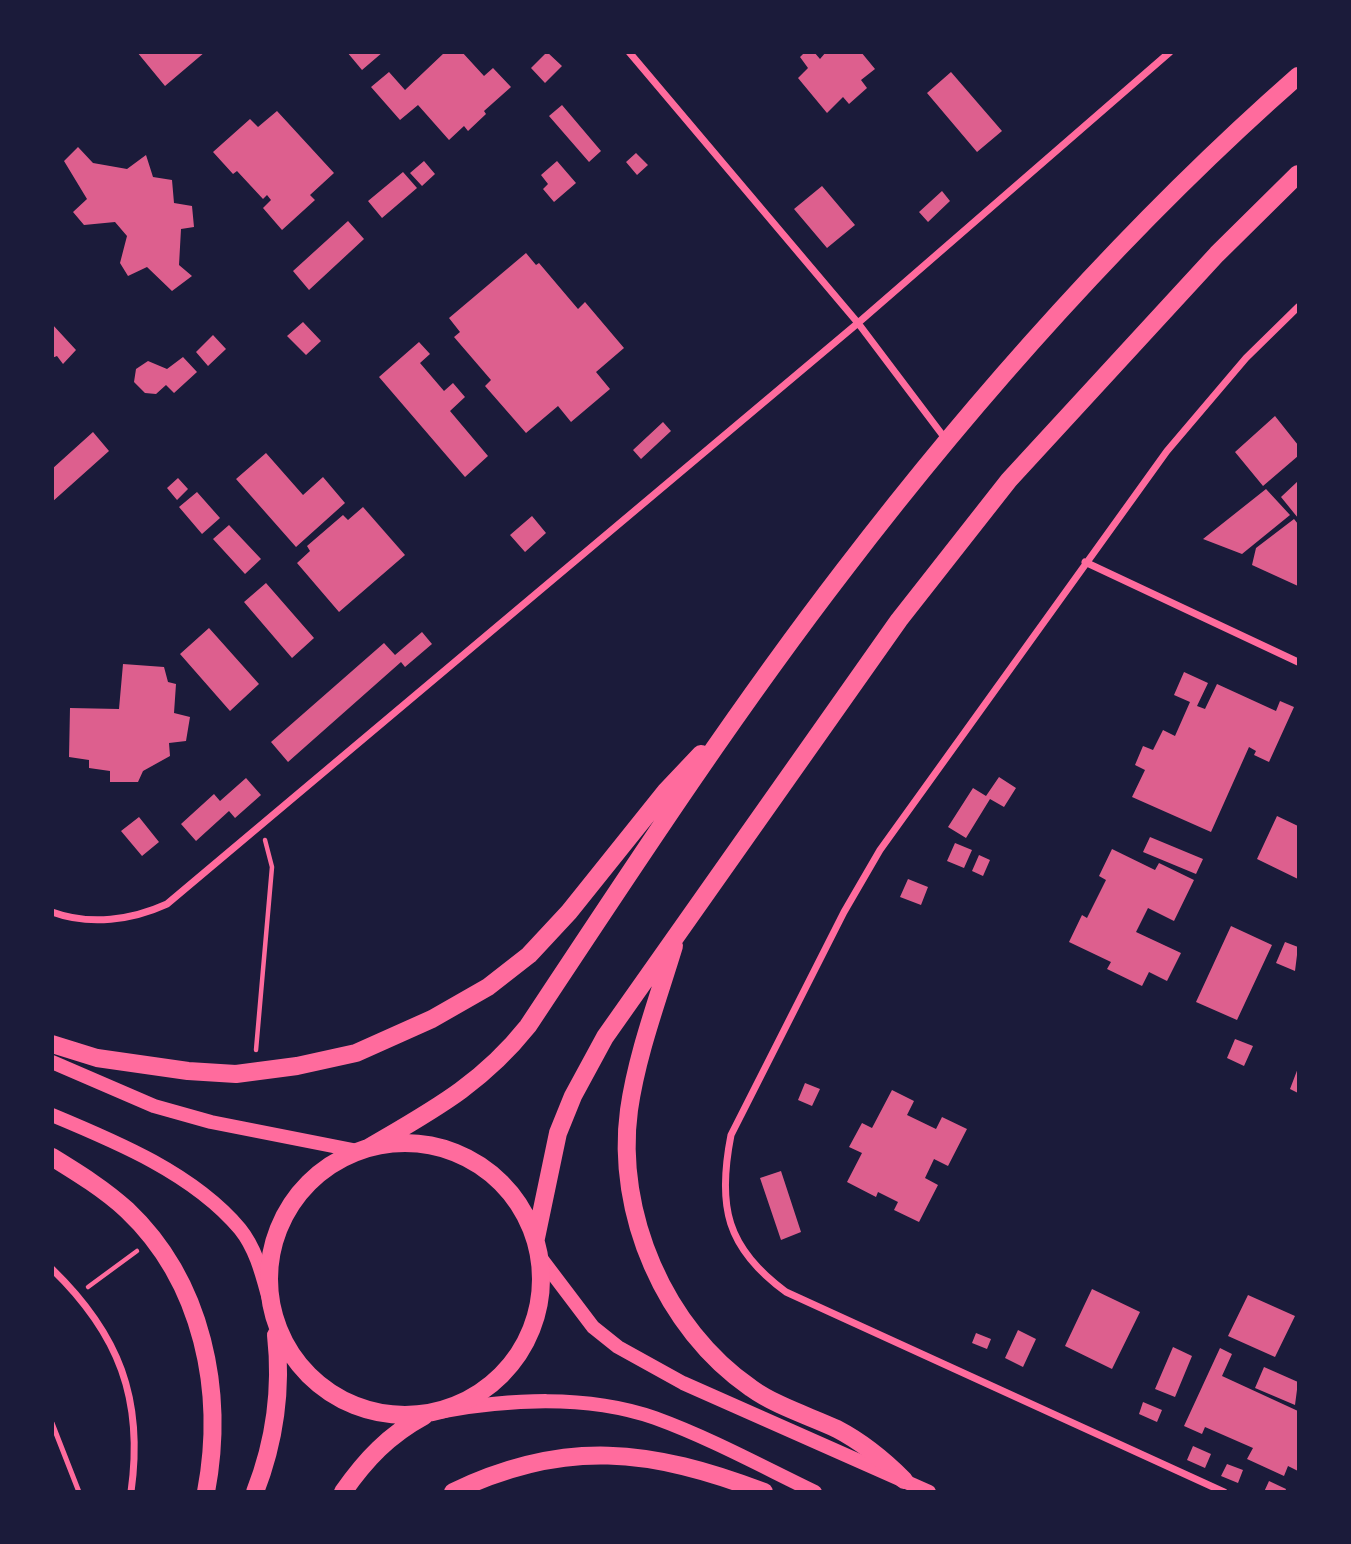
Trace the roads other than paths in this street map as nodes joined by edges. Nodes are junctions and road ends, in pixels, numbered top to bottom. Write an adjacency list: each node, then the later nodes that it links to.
1 (629, 52): 6 (street)
2 (1170, 52): 6 (street)
3 (1298, 76): 7 (main road)
4 (1298, 174): 12 (main road)
5 (1298, 307): 8 (street)
6 (858, 323): 7 (street); 11 (street)
7 (947, 442): 10 (main road)
8 (1085, 562): 9 (street); 34 (street)
9 (1298, 662)
10 (735, 718): 13 (main road); 16 (main road)
11 (52, 912)
12 (680, 928): 18 (main road); 24 (main road)
13 (52, 1044)
14 (52, 1062): 16 (main road)
15 (52, 1115): 21 (main road)
16 (363, 1150): 18 (main road); 21 (main road)
17 (52, 1157): 27 (main road)
18 (536, 1238): 19 (main road)
19 (540, 1257): 22 (main road); 24 (main road)
20 (52, 1269): 26 (street)
21 (272, 1309): 22 (main road); 28 (main road)
22 (432, 1413): 29 (main road); 32 (main road)
23 (52, 1423): 25 (lane)
24 (904, 1480): 33 (main road)
25 (79, 1492)
26 (131, 1492)
27 (206, 1492)
28 (255, 1492)
29 (343, 1492)
30 (453, 1492): 31 (main road)
31 (764, 1492)
32 (816, 1492)
33 (929, 1492)
34 (1224, 1492)

